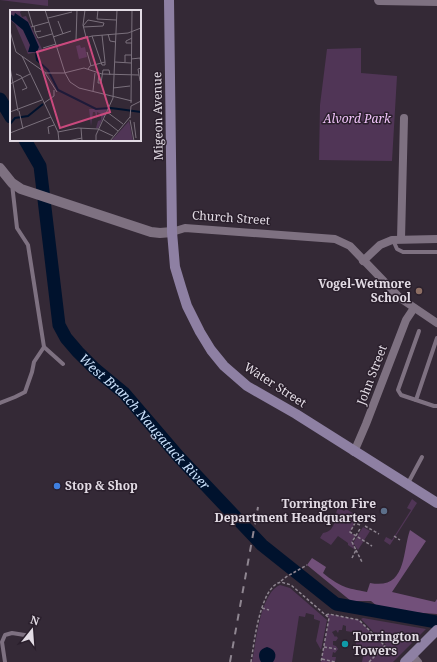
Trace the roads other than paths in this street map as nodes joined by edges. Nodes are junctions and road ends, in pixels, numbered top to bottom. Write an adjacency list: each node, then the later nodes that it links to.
1 (169, 0): 7 (main road, Migeon Avenue)
2 (379, 0): 3 (street)
3 (434, 1)
4 (404, 118): 8 (street)
5 (0, 168): 6 (street, Church Street)
6 (12, 183): 7 (street, Church Street); 17 (lane)
7 (172, 232): 12 (street, Church Street); 22 (main road, Water Street)
8 (401, 239): 9 (street); 10 (street)
9 (437, 239)
10 (392, 240): 11 (lane); 12 (street)
11 (437, 252)
12 (363, 260): 13 (street, Church Street)
13 (414, 308): 14 (street, Church Street); 22 (street, John Street)
14 (437, 323)
15 (419, 331): 19 (lane)
16 (437, 338): 19 (lane)
17 (44, 348): 18 (lane); 20 (lane)
18 (63, 364)
19 (416, 400): 21 (lane)
20 (0, 403)
21 (437, 406)
22 (354, 452): 24 (main road, Water Street)
23 (422, 457): 24 (lane)
24 (407, 485): 25 (main road, Water Street)
25 (437, 504)
26 (435, 632): 28 (main road)
27 (31, 636): 29 (lane)
28 (412, 660)
29 (5, 662)

